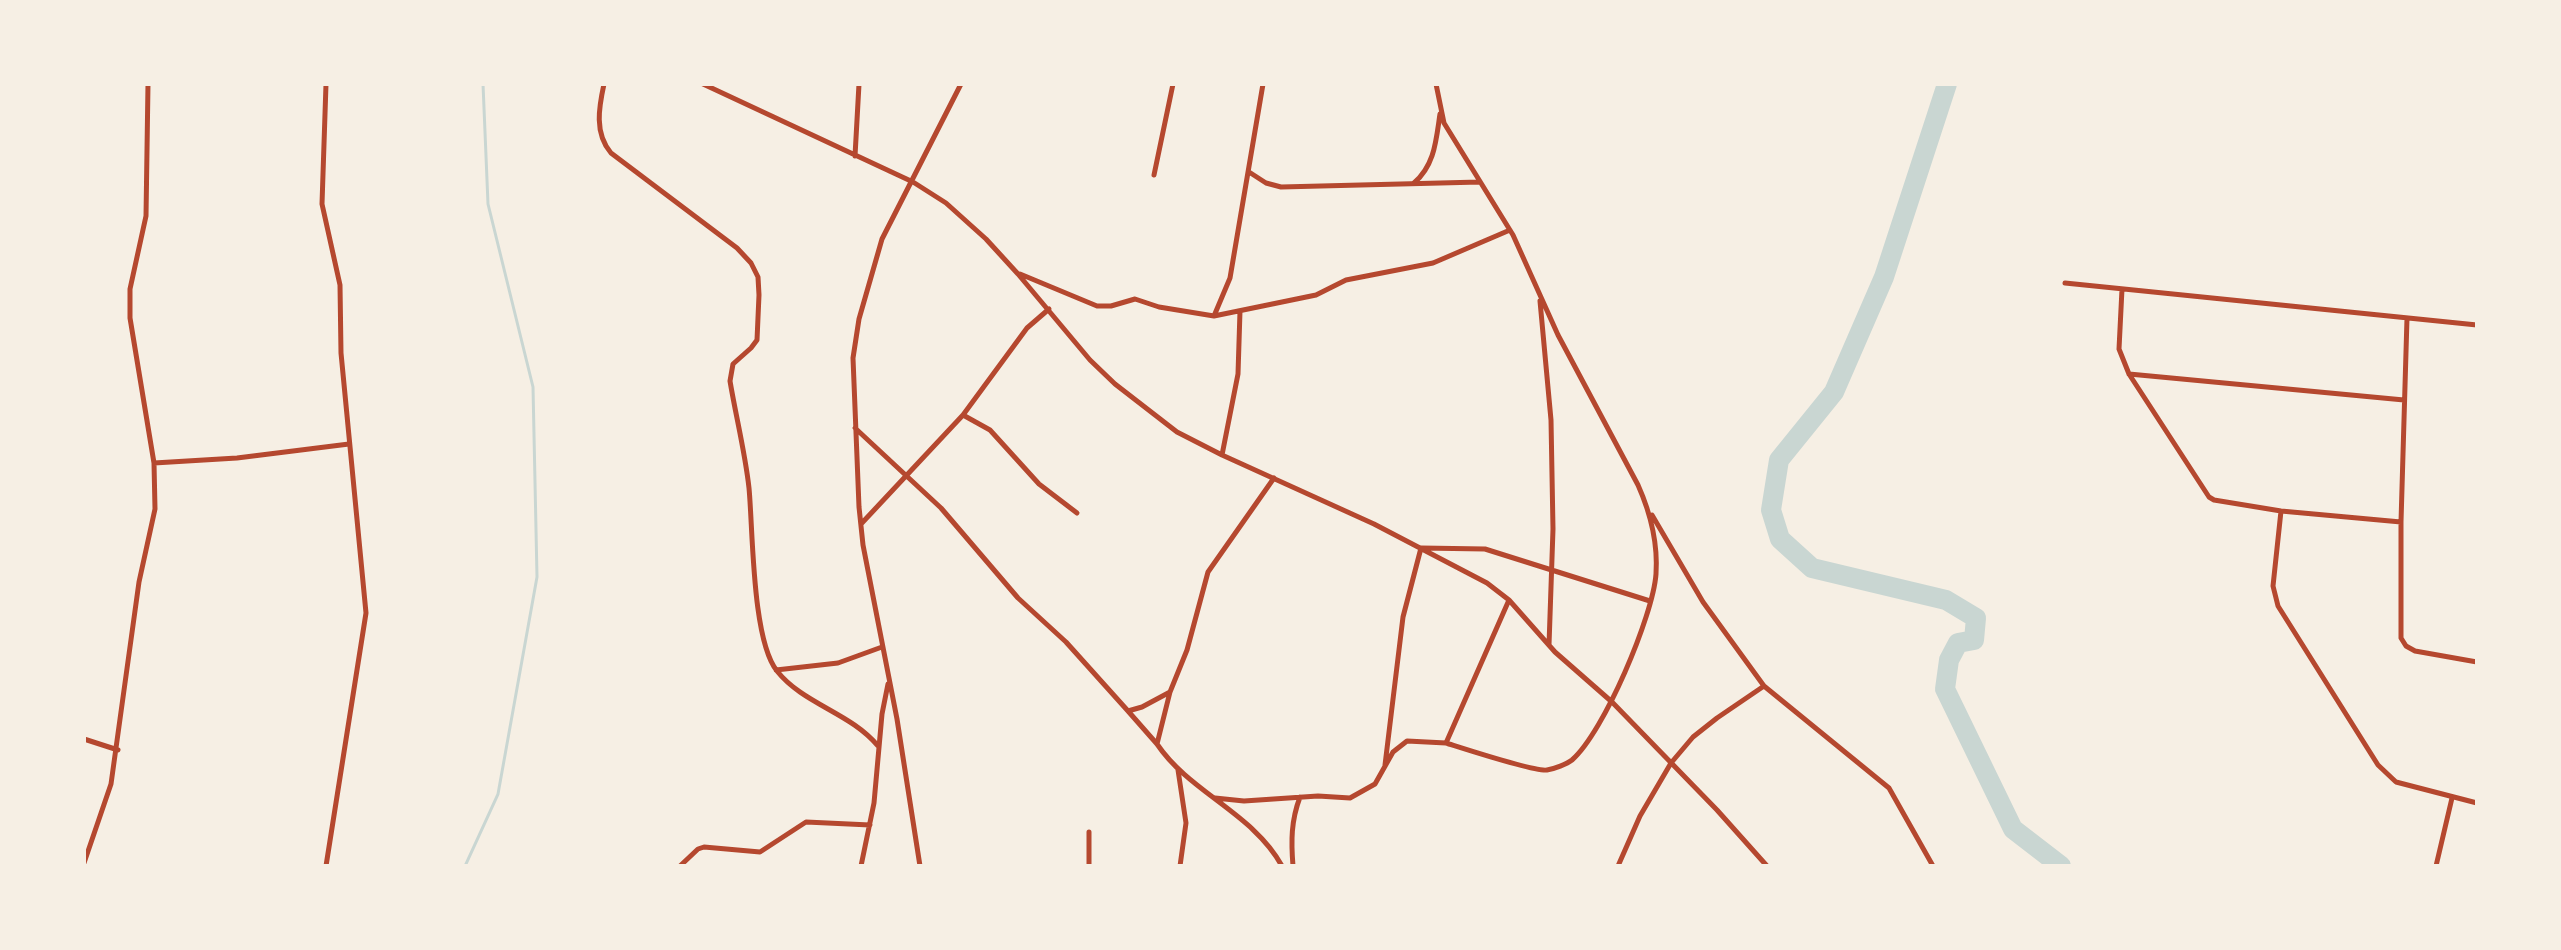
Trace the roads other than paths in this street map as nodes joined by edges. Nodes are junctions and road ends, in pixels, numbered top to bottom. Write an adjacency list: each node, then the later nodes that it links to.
1 (148, 84): 33 (street)
2 (326, 84): 31 (street)
3 (604, 84): 48 (street)
4 (703, 84): 11 (street)
5 (859, 84): 11 (street)
6 (961, 84): 14 (street)
7 (1173, 84): 13 (street)
8 (1263, 84): 12 (street)
9 (1436, 84): 10 (street)
10 (1440, 114): 15 (street); 16 (street)
11 (855, 156): 14 (street)
12 (1249, 172): 16 (street); 24 (street)
13 (1154, 176)
14 (913, 182): 18 (street); 30 (street)
15 (1480, 182): 16 (street); 17 (street)
16 (1414, 183)
17 (1510, 230): 21 (street); 23 (street)
18 (1018, 274): 22 (street); 24 (street)
19 (2065, 284): 20 (street)
20 (2122, 289): 25 (street); 27 (street)
21 (1540, 296): 36 (street); 42 (street)
22 (1049, 309): 29 (street); 32 (street)
23 (1240, 311): 24 (street); 32 (street)
24 (1214, 316)
25 (2407, 318): 26 (street); 28 (street)
26 (2477, 326)
27 (2128, 374): 28 (street); 37 (street)
28 (2404, 400): 39 (street)
29 (963, 415): 34 (street); 38 (street)
30 (855, 428): 34 (street); 40 (street)
31 (350, 444): 33 (street); 69 (street)
32 (1222, 455): 35 (street)
33 (154, 463): 58 (street)
34 (906, 478): 40 (street); 53 (street)
35 (1274, 478): 41 (street); 51 (street)
36 (1649, 511): 44 (street); 50 (street)
37 (2281, 511): 39 (street); 64 (street)
38 (1077, 513)
39 (2401, 522): 47 (street)
40 (861, 524): 46 (street)
41 (1421, 548): 42 (street); 43 (street); 60 (street)
42 (1552, 572): 44 (street); 45 (street)
43 (1509, 600): 45 (street); 55 (street)
44 (1650, 601): 52 (street)
45 (1549, 645): 52 (street)
46 (882, 647): 48 (street); 49 (street)
47 (2477, 662)
48 (776, 670): 57 (street)
49 (889, 679): 57 (street); 72 (street)
50 (1764, 686): 59 (street); 79 (street)
51 (1170, 692): 53 (street); 56 (street)
52 (1612, 702): 55 (street); 59 (street)
53 (1128, 711): 56 (street)
54 (84, 740): 58 (street)
55 (1446, 743): 60 (street)
56 (1157, 744): 61 (street)
57 (879, 746): 66 (street)
58 (118, 750): 68 (street)
59 (1671, 763): 77 (street); 78 (street)
60 (1385, 765): 62 (street)
61 (1178, 770): 63 (street); 74 (street)
62 (1300, 797): 63 (street); 76 (street)
63 (1215, 798): 75 (street)
64 (2452, 798): 65 (street); 80 (street)
65 (2477, 803)
66 (870, 825): 70 (street); 71 (street)
67 (1089, 832): 73 (street)
68 (84, 863)
69 (326, 866)
70 (680, 866)
71 (861, 866)
72 (920, 866)
73 (1089, 866)
74 (1180, 866)
75 (1282, 866)
76 (1293, 866)
77 (1618, 866)
78 (1767, 866)
79 (1933, 866)
80 (2436, 866)

